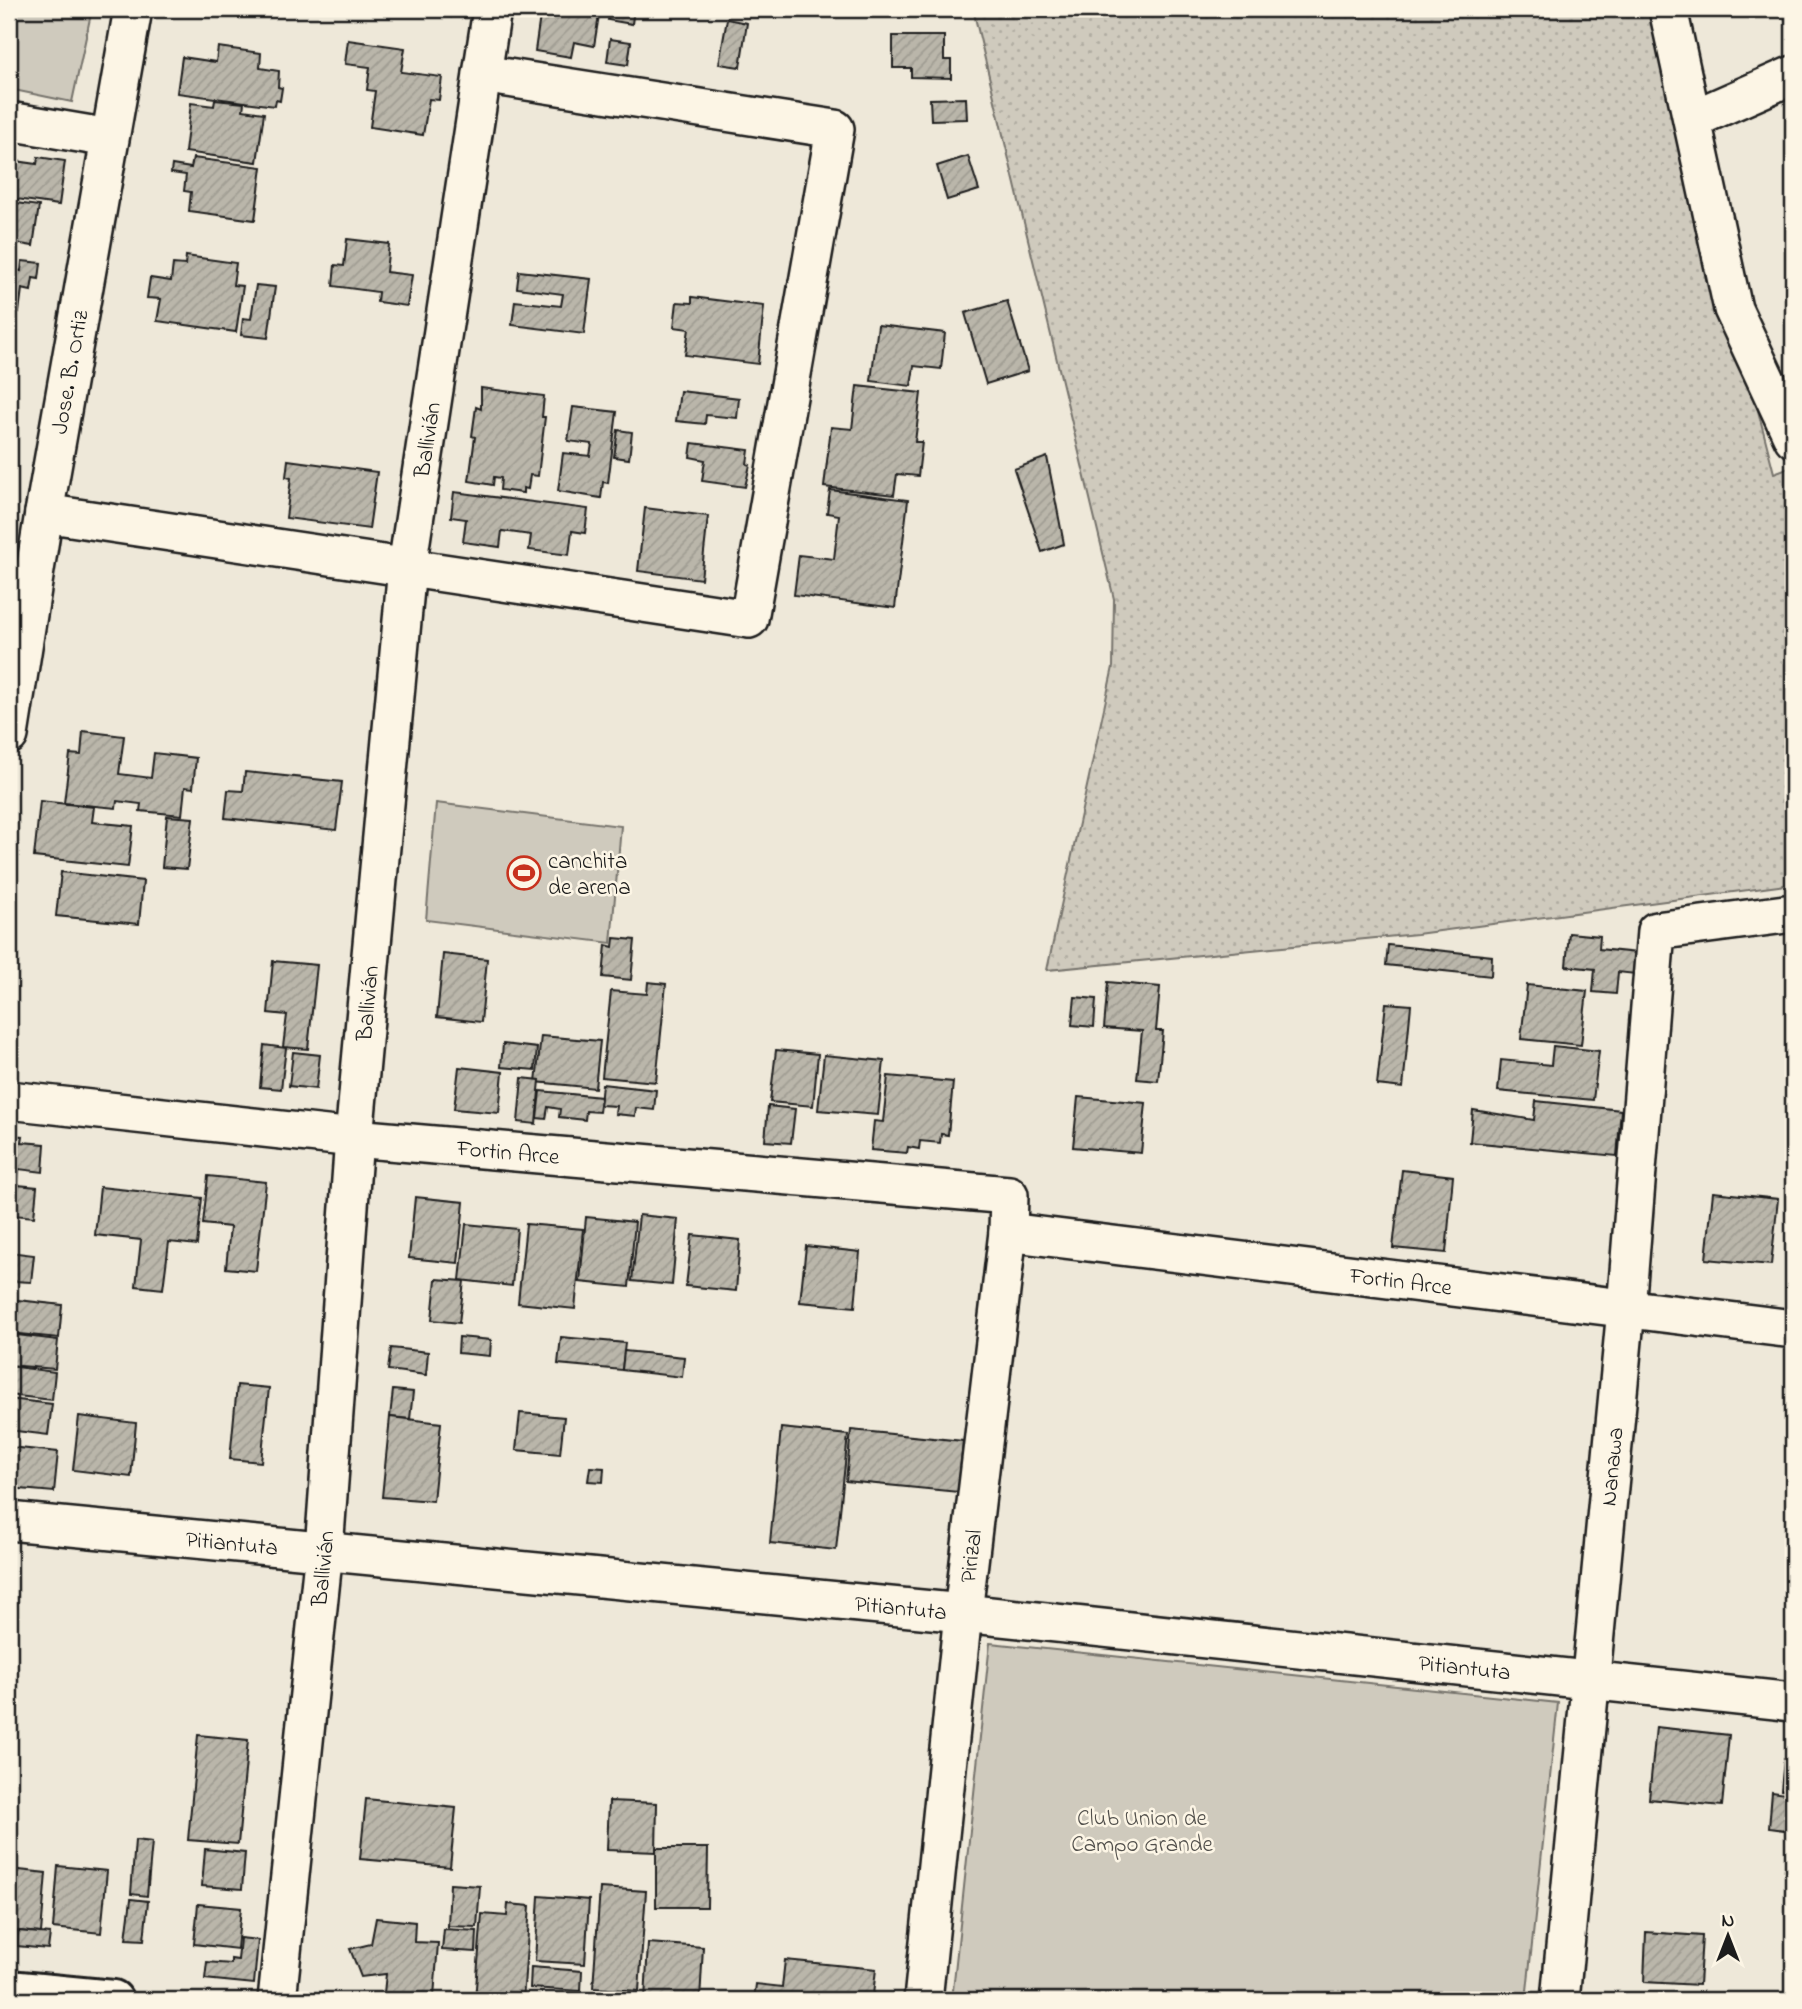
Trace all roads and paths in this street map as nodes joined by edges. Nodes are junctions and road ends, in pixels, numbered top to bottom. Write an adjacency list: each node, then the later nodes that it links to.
1 (132, 9): 8 (street, Jose. B. Ortiz)
2 (492, 9): 4 (street, Ballivián)
3 (1668, 9): 6 (street)
4 (482, 74): 11 (street, Ballivián); 11 (street)
5 (1793, 75): 6 (street)
6 (1693, 120): 9 (street)
7 (9, 121): 8 (street)
8 (109, 138): 10 (street, Jose. B. Ortiz)
9 (1793, 438)
10 (44, 513): 11 (street); 12 (street, Jose. B. Ortiz)
11 (407, 567): 15 (street, Ballivián)
12 (9, 735)
13 (1793, 913): 18 (street, Nanawa)
14 (9, 1100): 15 (street, Fortin Arce)
15 (354, 1138): 16 (street, Fortin Arce); 21 (street, Ballivián)
16 (1009, 1195): 17 (street, Pirizal)
17 (1008, 1233): 18 (street, Fortin Arce); 22 (street, Pirizal)
18 (1626, 1308): 19 (street, Fortin Arce); 23 (street, Nanawa)
19 (1793, 1329)
20 (9, 1521): 21 (street, Pitiantuta)
21 (324, 1550): 22 (street, Pitiantuta); 27 (street, Ballivián)
22 (963, 1613): 23 (street, Pitiantuta); 28 (street, Pirizal)
23 (1591, 1680): 24 (street, Pitiantuta); 29 (street, Nanawa)
24 (1793, 1702)
25 (9, 1990): 26 (street)
26 (113, 2000)
27 (277, 2000)
28 (923, 2000)
29 (1560, 2000)

